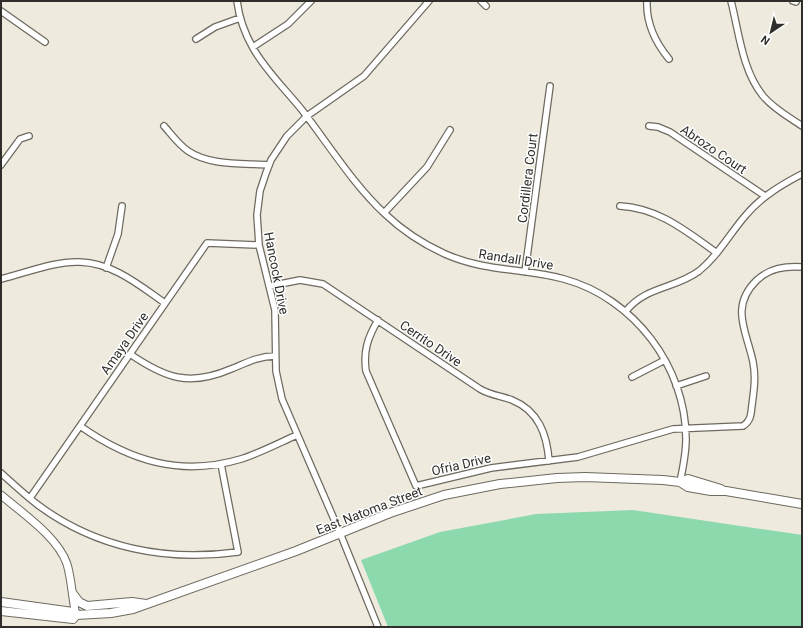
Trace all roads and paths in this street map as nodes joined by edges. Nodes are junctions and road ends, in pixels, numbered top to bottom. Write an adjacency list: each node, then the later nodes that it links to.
1 (237, 1): 9 (street, Randall Drive)
2 (311, 1): 12 (street)
3 (429, 1): 15 (street, Hancock Drive)
4 (480, 1): 7 (street)
5 (647, 1): 13 (street)
6 (731, 1): 18 (street)
7 (486, 6)
8 (1, 11): 11 (street)
9 (240, 18): 10 (street); 12 (street, Randall Drive)
10 (196, 39)
11 (45, 42)
12 (253, 47): 15 (street, Randall Drive)
13 (669, 59)
14 (550, 86): 32 (street, Cordillera Court)
15 (307, 116): 22 (street, Hancock Drive); 27 (street, Randall Drive)
16 (164, 126): 22 (street)
17 (648, 126): 24 (street, Abrozo Court)
18 (802, 126)
19 (450, 130): 27 (street)
20 (29, 136): 21 (street)
21 (1, 165)
22 (269, 165): 28 (street, Hancock Drive)
23 (802, 174): 24 (street)
24 (765, 196): 29 (street)
25 (122, 206): 31 (street)
26 (620, 206): 29 (street)
27 (384, 213): 32 (street, Randall Drive)
28 (259, 245): 34 (street, Hancock Drive); 35 (street, Amaya Drive)
29 (717, 253): 36 (street)
30 (802, 267): 45 (street, Ofria Drive)
31 (106, 268): 33 (street); 35 (street)
32 (526, 272): 36 (street, Randall Drive)
33 (1, 279)
34 (270, 286): 37 (street, Cerrito Drive); 39 (street, Hancock Drive)
35 (165, 303): 38 (street, Amaya Drive)
36 (626, 311): 40 (street, Randall Drive)
37 (378, 320): 47 (street, Cerrito Drive); 47 (street, Ofria Drive)
38 (130, 354): 39 (street); 44 (street, Amaya Drive)
39 (275, 356): 46 (street, Hancock Drive)
40 (665, 360): 42 (street); 43 (street, Randall Drive)
41 (706, 376): 43 (street)
42 (632, 377)
43 (676, 386): 45 (street, Randall Drive)
44 (80, 426): 48 (street); 52 (street, Amaya Drive)
45 (685, 429): 47 (street, Ofria Drive); 50 (street, Randall Drive)
46 (297, 435): 48 (street); 54 (street, Hancock Drive)
47 (549, 461)
48 (221, 464): 52 (street)
49 (1, 473): 52 (street)
50 (680, 482): 53 (main road, East Natoma Street); 54 (main road, East Natoma Street)
51 (1, 495): 55 (street)
52 (30, 498)
53 (802, 504)
54 (340, 533): 57 (main road, East Natoma Street); 60 (street, Hancock Drive)
55 (73, 594): 57 (main road); 59 (street)
56 (1, 602): 59 (main road, East Natoma Street)
57 (148, 604): 59 (main road, East Natoma Street)
58 (1, 611): 59 (main road, East Natoma Street)
59 (76, 615)
60 (378, 627)

